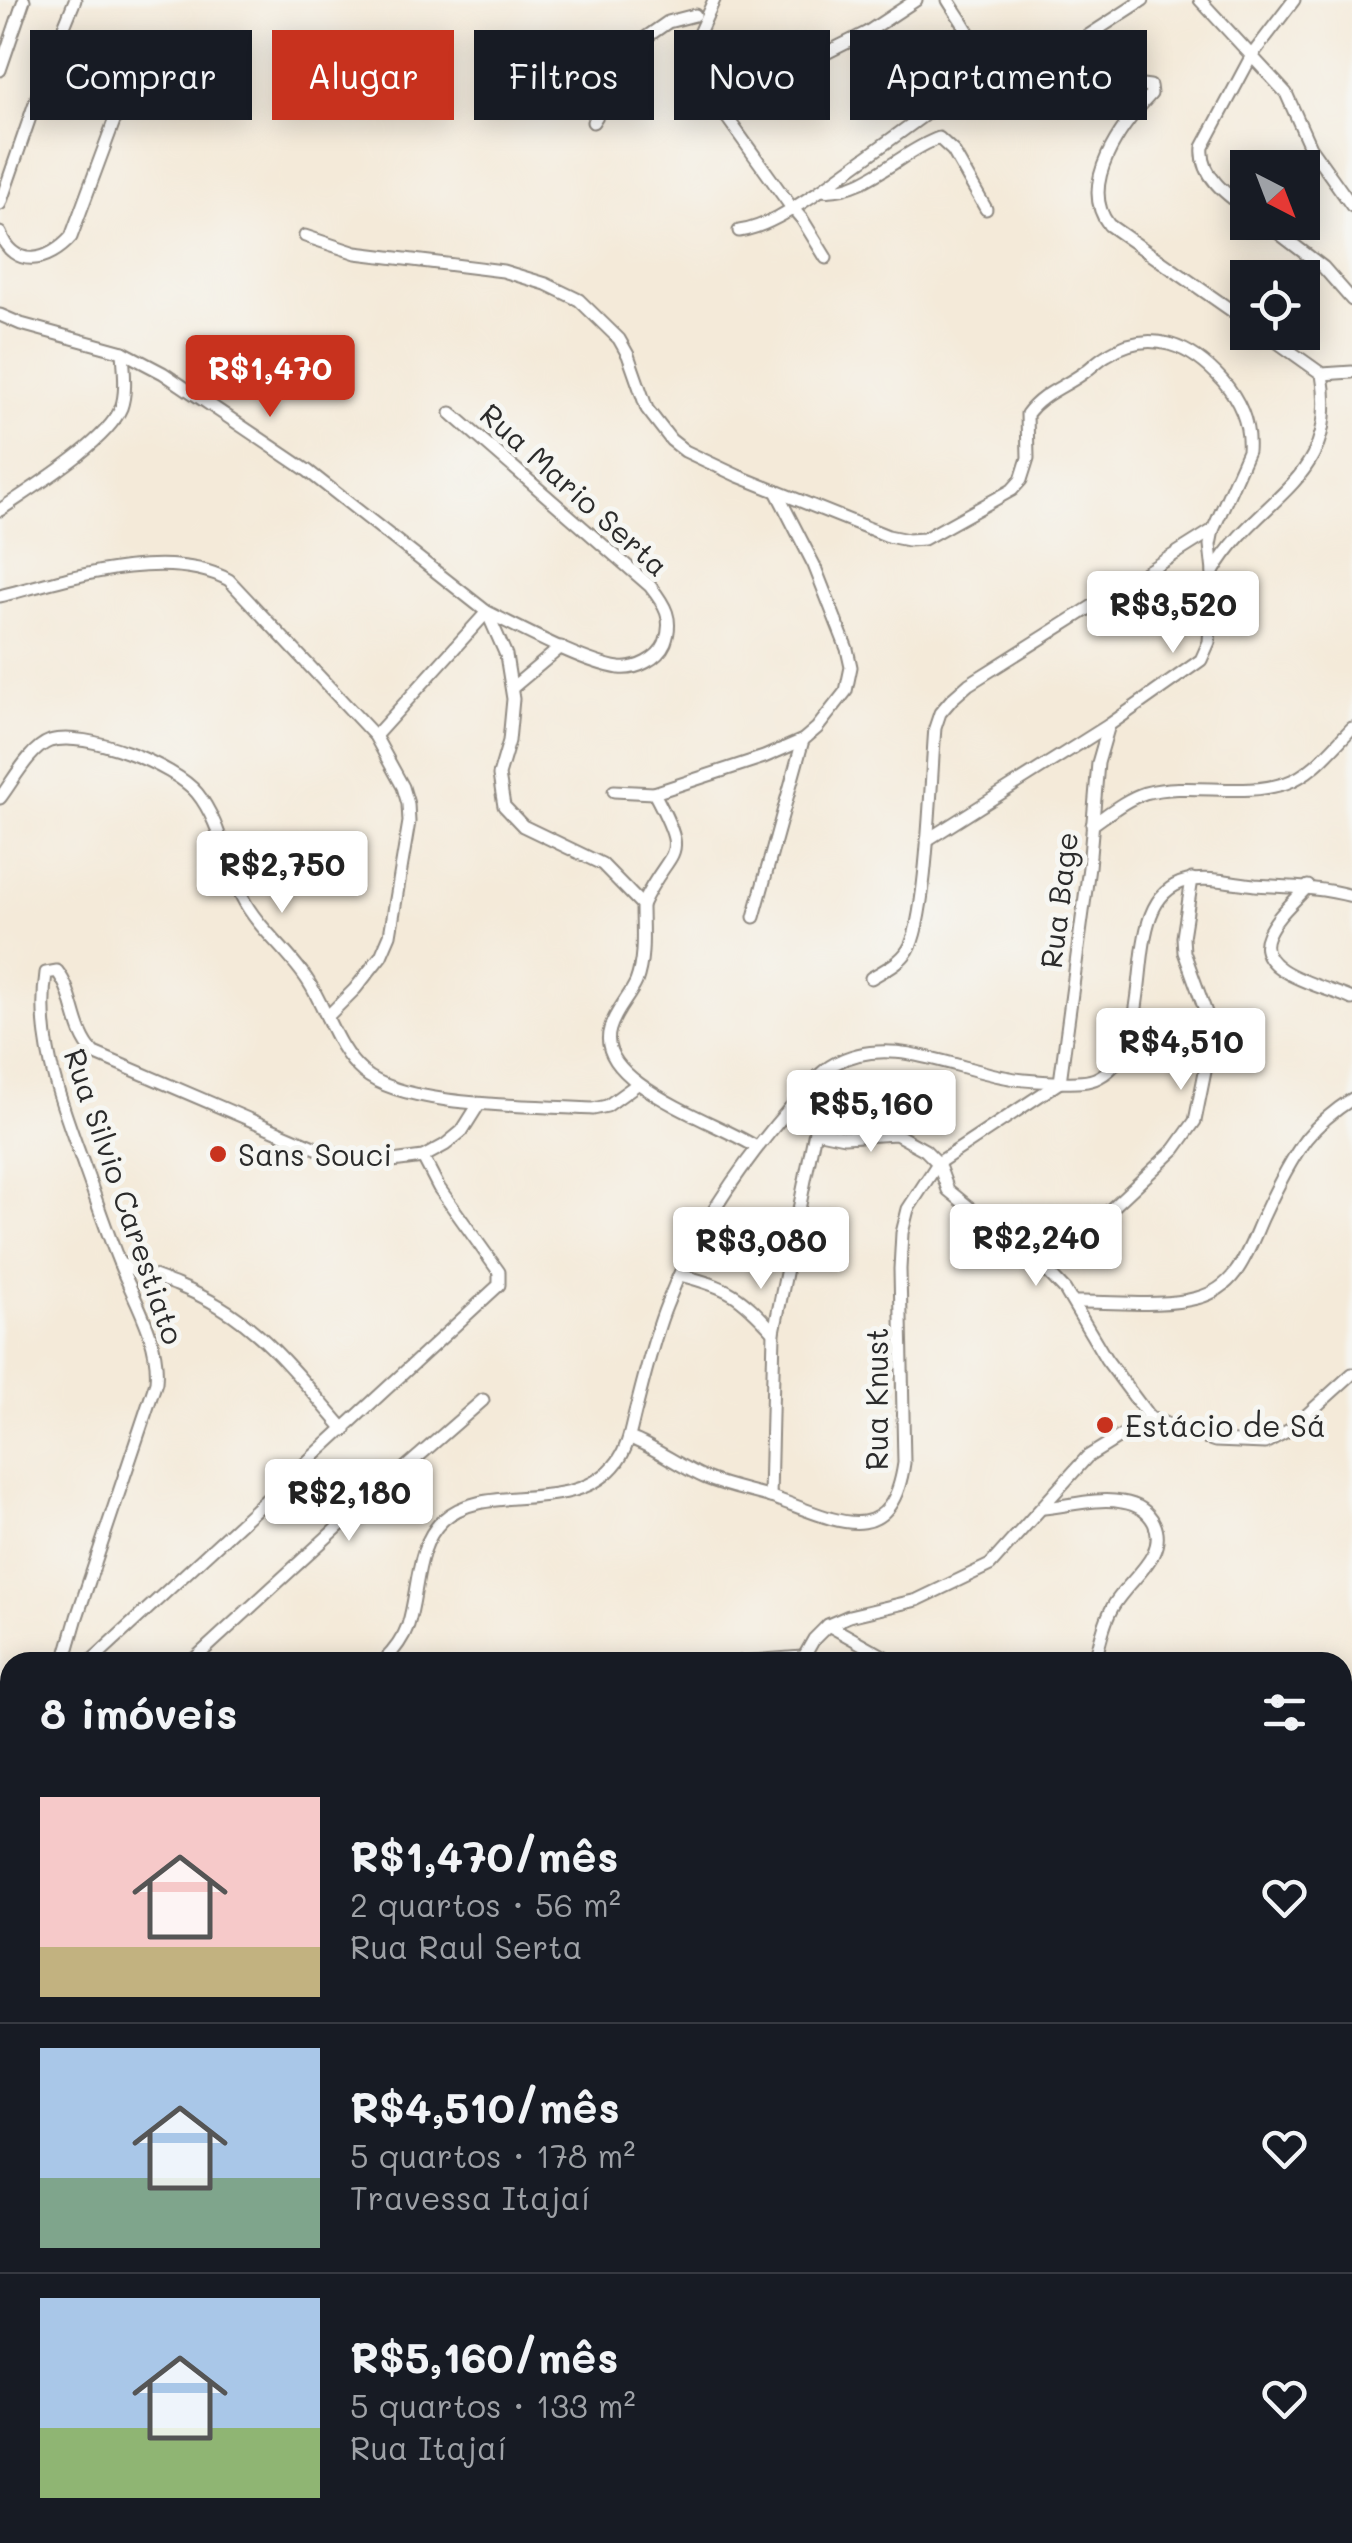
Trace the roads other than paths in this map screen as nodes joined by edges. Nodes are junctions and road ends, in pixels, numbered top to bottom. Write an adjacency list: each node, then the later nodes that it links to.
1 (24, 0): 13 (street)
2 (75, 0): 20 (street)
3 (714, 0): 9 (street)
4 (916, 0): 11 (street)
5 (948, 0): 18 (street)
6 (1143, 0): 10 (street)
7 (1200, 0): 12 (street)
8 (1294, 0): 12 (street)
9 (697, 12): 17 (street)
10 (1098, 30)
11 (830, 51)
12 (1252, 55): 19 (street); 21 (street)
13 (0, 70)
14 (114, 120): 25 (street)
15 (729, 120): 22 (street)
16 (1131, 120): 30 (street)
17 (593, 122)
18 (821, 190): 22 (street); 23 (street)
19 (1230, 194)
20 (0, 204)
21 (1352, 206)
22 (792, 208): 24 (street); 28 (street)
23 (986, 209)
24 (739, 230)
25 (0, 233)
26 (305, 236): 37 (street)
27 (1288, 240): 29 (street)
28 (826, 258)
29 (1352, 300)
30 (1230, 310)
31 (0, 315): 33 (street, Rua Mario Serta)
32 (1288, 350): 35 (street)
33 (124, 352): 38 (street); 42 (street, Rua Mario Serta)
34 (1352, 372): 35 (street)
35 (1322, 374): 40 (street)
36 (452, 413): 43 (street, Rua Mario Serta)
37 (776, 492): 39 (street); 48 (street)
38 (0, 510)
39 (1213, 530): 40 (street); 53 (street)
40 (1213, 572): 45 (street)
41 (0, 596): 47 (street)
42 (487, 612): 43 (street, Rua Mario Serta); 44 (street); 47 (street)
43 (561, 646): 44 (street)
44 (512, 688): 57 (street)
45 (1109, 725): 52 (street, Rua Bage); 53 (street)
46 (1352, 728): 52 (street)
47 (375, 736): 61 (street)
48 (803, 740): 50 (street); 58 (street)
49 (614, 791): 50 (street)
50 (654, 793): 57 (street)
51 (0, 798): 61 (street)
52 (1092, 825): 62 (street, Rua Bage)
53 (927, 840): 59 (street)
54 (1192, 879): 55 (street); 62 (street); 72 (street)
55 (1308, 886): 56 (street); 60 (street)
56 (1352, 896)
57 (642, 905): 63 (street)
58 (754, 917)
59 (871, 978)
60 (1352, 999)
61 (326, 1016): 66 (street)
62 (1060, 1082): 64 (street); 70 (street, Rua Knust)
63 (636, 1085): 66 (street); 68 (street)
64 (809, 1086): 67 (street); 68 (street)
65 (1352, 1099): 74 (street)
66 (480, 1104): 69 (street)
67 (815, 1131): 70 (street); 75 (street)
68 (756, 1147): 73 (street)
69 (423, 1157): 71 (street, Rua Silvio Carestiato); 79 (street)
70 (938, 1163): 72 (street); 81 (street, Rua Knust)
71 (120, 1264): 79 (street); 84 (street, Rua Silvio Carestiato)
72 (1046, 1270): 74 (street)
73 (680, 1275): 75 (street); 80 (street)
74 (1075, 1302): 78 (street)
75 (774, 1332): 81 (street)
76 (1352, 1374): 78 (street)
77 (483, 1400): 86 (street)
78 (1150, 1418): 82 (street)
79 (345, 1430): 85 (street)
80 (630, 1438): 81 (street, Rua Knust); 87 (street)
81 (770, 1497)
82 (1044, 1508): 83 (street); 90 (street)
83 (828, 1624): 88 (street); 89 (street)
84 (67, 1652)
85 (101, 1652)
86 (203, 1652)
87 (390, 1652)
88 (808, 1652)
89 (877, 1652)
90 (1098, 1652)

